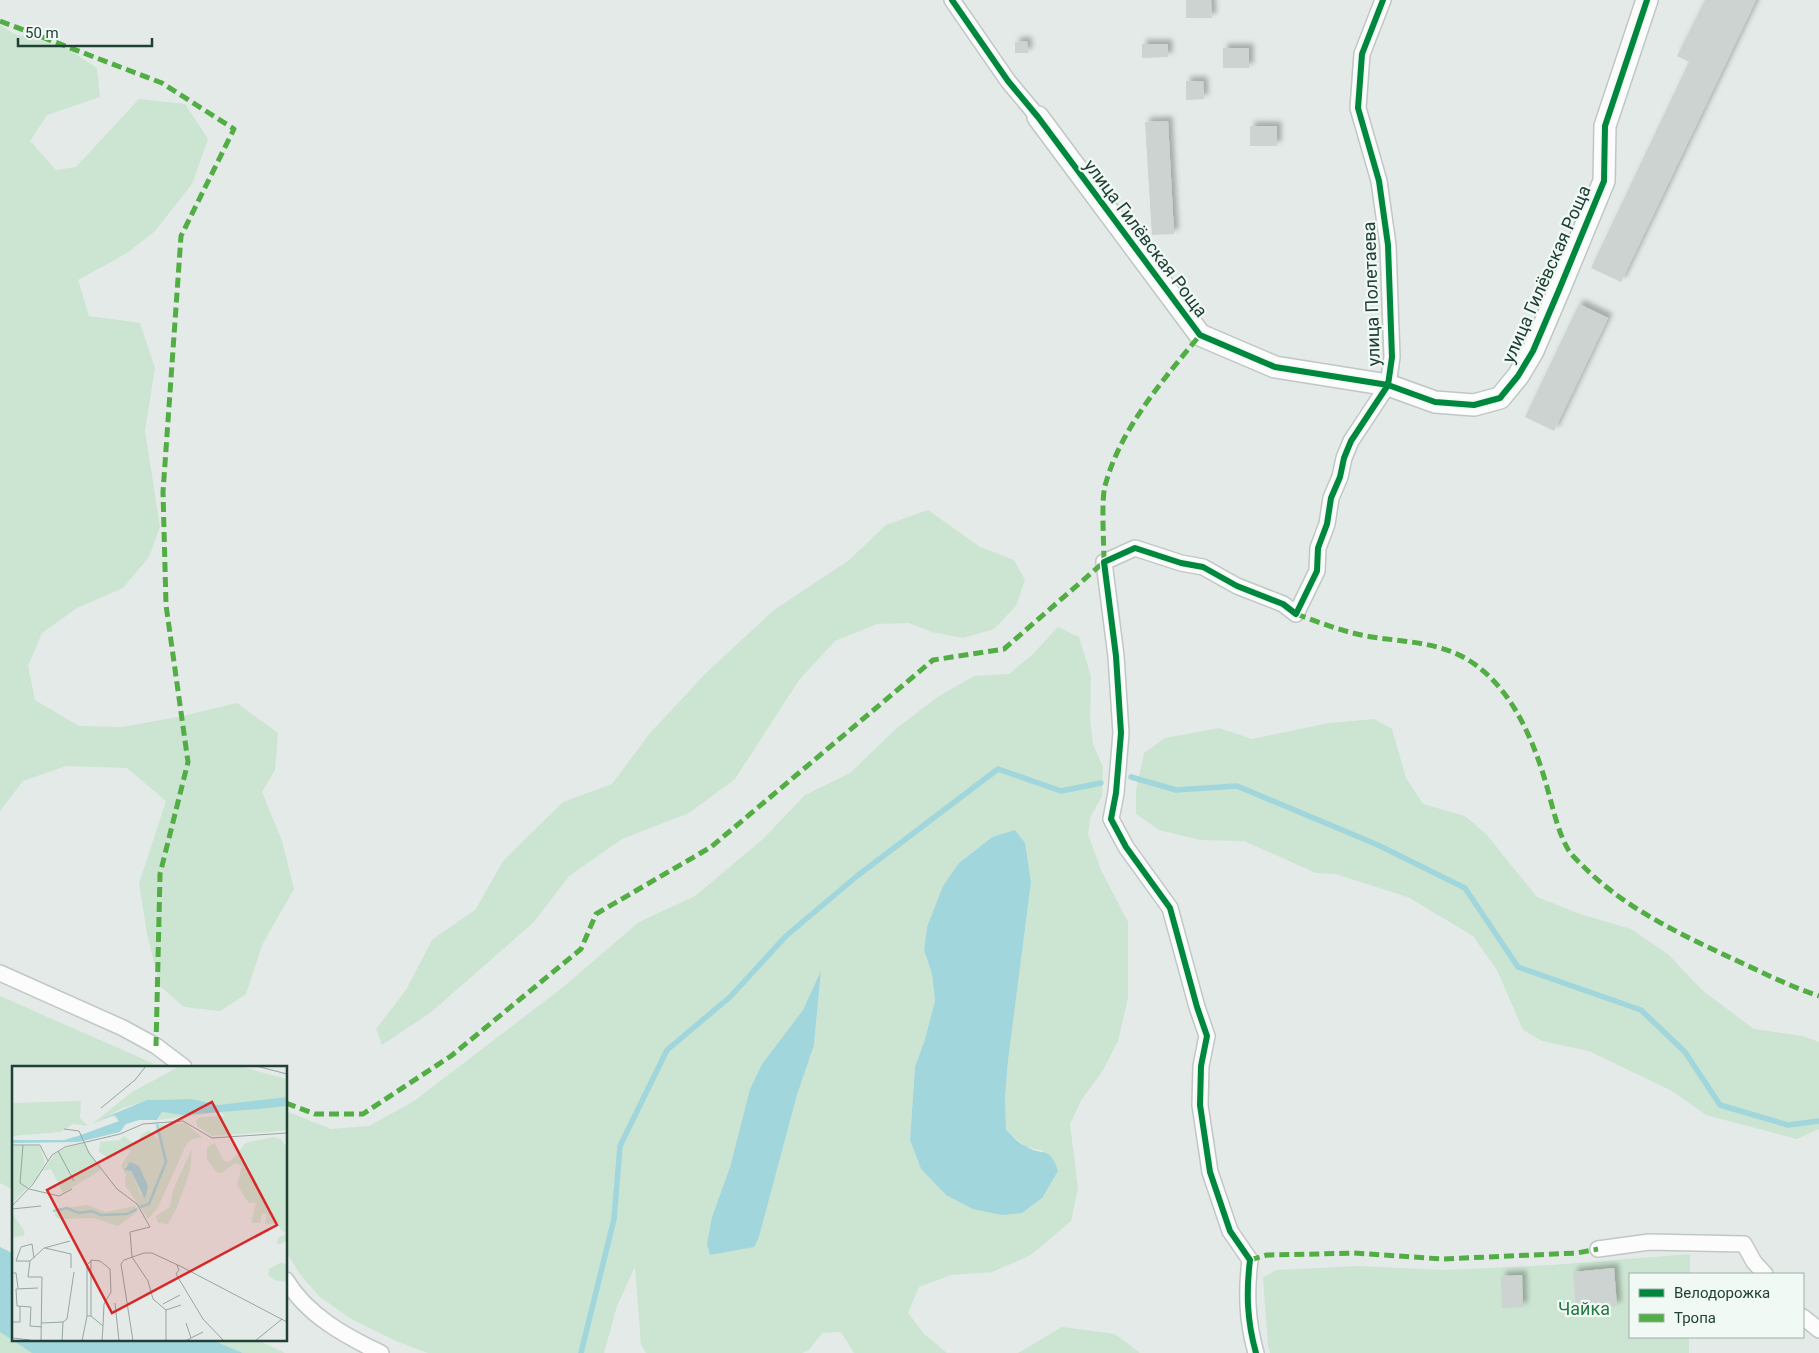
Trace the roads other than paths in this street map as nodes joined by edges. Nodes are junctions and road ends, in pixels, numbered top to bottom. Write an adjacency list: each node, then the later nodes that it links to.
1 (952, 0): 4 (street)
2 (1383, 0): 5 (street, улица Полетаева)
3 (1647, 0): 5 (street, улица Гилёвская Роща)
4 (1038, 118): 5 (street, улица Гилёвская Роща)
5 (1388, 385): 14 (street)
6 (0, 973): 7 (street)
7 (183, 1066)
8 (1598, 1249): 9 (street)
9 (1764, 1273)
10 (288, 1283): 13 (street)
11 (1804, 1318): 12 (street)
12 (1819, 1330)
13 (381, 1353)
14 (1256, 1353)

